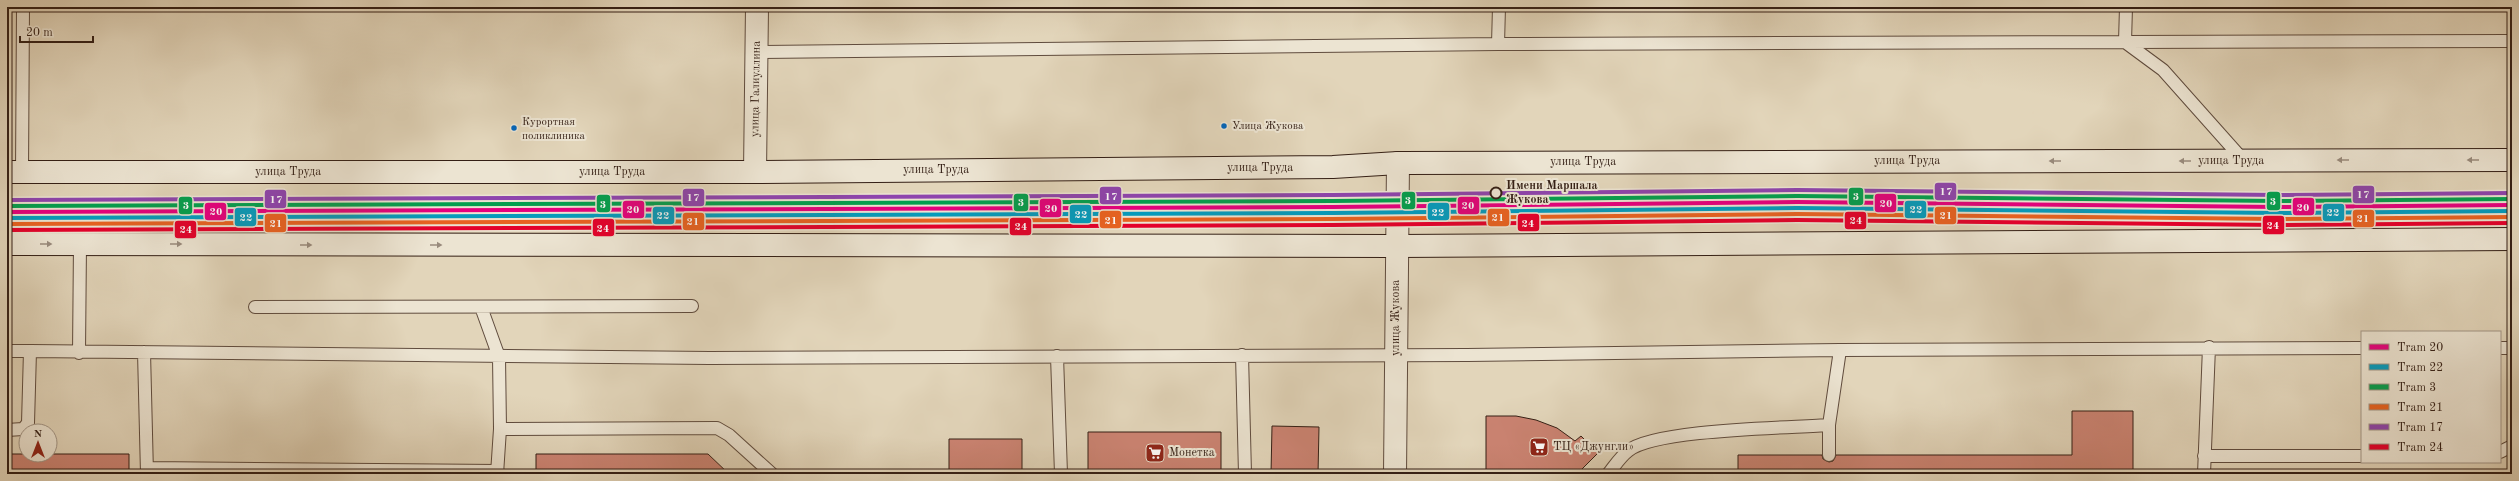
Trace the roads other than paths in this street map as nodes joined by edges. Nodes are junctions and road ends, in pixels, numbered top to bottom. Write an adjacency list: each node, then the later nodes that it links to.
1 (23, 7): 12 (lane)
2 (757, 7): 8 (main road, улица Галиуллина)
3 (1499, 7): 7 (lane)
4 (2126, 7): 6 (lane)
5 (2512, 41): 6 (lane)
6 (2125, 42): 7 (lane); 10 (lane)
7 (1498, 44): 8 (lane)
8 (757, 52): 13 (main road, улица Галиуллина)
9 (2512, 160): 10 (main road, улица Труда, one-way to 10)
10 (2244, 161): 11 (main road, улица Труда, one-way to 11)
11 (1398, 163): 13 (main road, улица Труда); 17 (main road, улица Жукова)
12 (14, 172): 13 (main road, улица Труда)
13 (755, 172)
14 (2512, 239): 17 (main road)
15 (7, 244): 16 (main road, one-way to 16)
16 (80, 244): 17 (main road, one-way to 17); 29 (lane)
17 (1396, 246): 31 (main road, улица Жукова)
18 (692, 306): 20 (lane)
19 (255, 307): 20 (lane)
20 (481, 307): 33 (lane)
21 (2209, 347): 22 (lane); 25 (lane); 40 (lane)
22 (2361, 348)
23 (2501, 348): 24 (lane)
24 (2512, 348)
25 (1840, 350): 31 (lane); 34 (lane)
26 (7, 351): 27 (lane)
27 (30, 351): 29 (lane); 35 (lane)
28 (144, 352): 29 (lane); 33 (lane); 42 (lane)
29 (79, 353)
30 (1242, 355): 31 (lane); 32 (lane); 46 (lane)
31 (1396, 355): 47 (main road, улица Жукова)
32 (1057, 356): 33 (lane); 45 (lane)
33 (499, 357): 36 (lane)
34 (1829, 425): 39 (lane); 48 (lane)
35 (7, 430)
36 (500, 430): 43 (lane); 44 (lane)
37 (2512, 446): 38 (lane)
38 (2501, 452)
39 (1829, 455)
40 (2204, 456): 41 (lane); 49 (lane)
41 (2361, 456)
42 (147, 471): 43 (lane)
43 (498, 472)
44 (772, 474)
45 (1061, 474)
46 (1245, 474)
47 (1395, 474)
48 (1608, 474)
49 (2204, 474)

